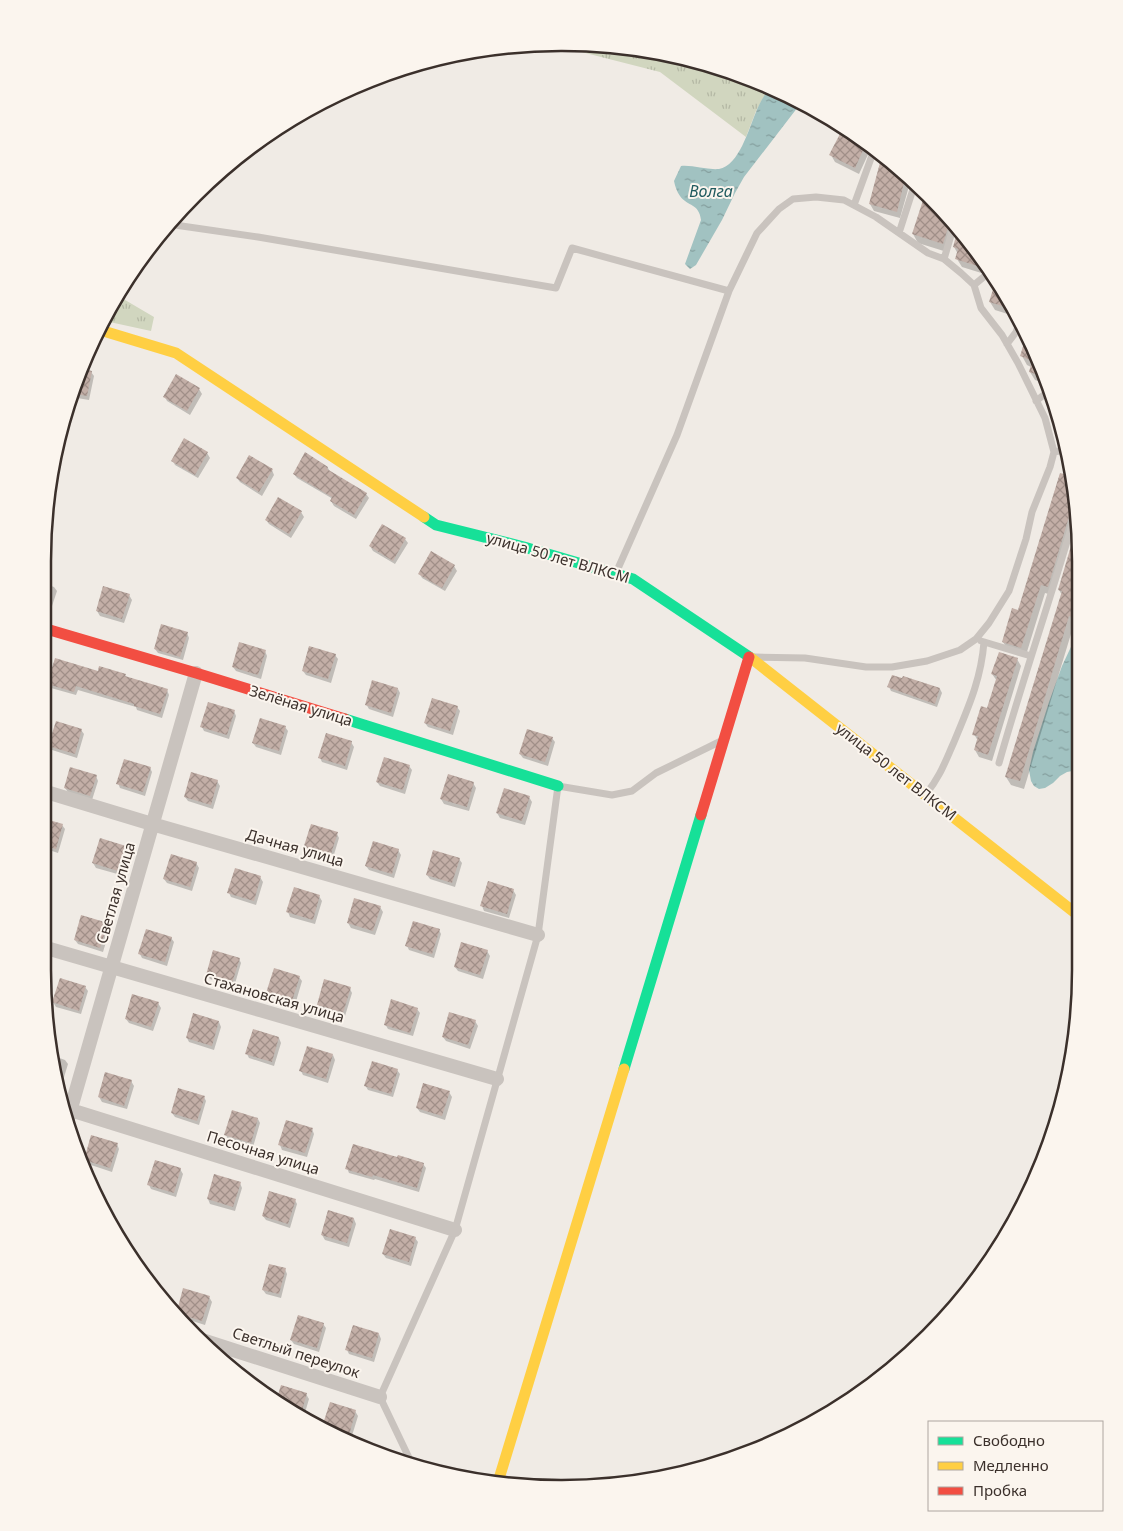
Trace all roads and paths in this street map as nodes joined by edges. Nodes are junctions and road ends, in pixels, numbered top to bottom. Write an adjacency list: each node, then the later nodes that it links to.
1 (872, 157): 3 (lane)
2 (912, 192): 5 (lane)
3 (854, 206): 5 (lane); 10 (lane)
4 (178, 225): 10 (lane)
5 (899, 233): 7 (lane)
6 (952, 233): 7 (lane)
7 (944, 259): 9 (lane)
8 (985, 276): 9 (lane)
9 (974, 285): 13 (lane)
10 (729, 291): 19 (lane)
11 (1016, 331): 13 (lane)
12 (106, 332): 19 (street, улица 50 лет ВЛКСМ)
13 (1007, 344): 15 (lane)
14 (1044, 394): 15 (lane)
15 (1036, 401): 17 (lane)
16 (1059, 451): 17 (lane)
17 (1054, 452): 21 (lane)
18 (1071, 528): 23 (lane)
19 (616, 574): 24 (street, улица 50 лет ВЛКСМ)
20 (51, 631): 25 (street, Зелёная улица)
21 (976, 639): 22 (lane); 24 (lane)
22 (984, 642): 23 (lane); 30 (lane)
23 (1031, 656): 27 (lane)
24 (748, 657): 26 (street); 30 (street, улица 50 лет ВЛКСМ)
25 (196, 673): 28 (street, Зелёная улица); 31 (street, Светлая улица)
26 (724, 740): 28 (lane); 43 (street)
27 (999, 763)
28 (558, 786): 33 (lane)
29 (51, 794): 31 (street, Дачная улица)
30 (925, 795): 32 (street, улица 50 лет ВЛКСМ)
31 (152, 824): 33 (street, Дачная улица); 35 (street, Светлая улица)
32 (1072, 910)
33 (538, 936): 36 (lane)
34 (51, 950): 35 (street, Стахановская улица)
35 (111, 967): 36 (street, Стахановская улица); 37 (street, Светлая улица)
36 (497, 1079): 39 (lane)
37 (69, 1103)
38 (73, 1115): 39 (street, Песочная улица)
39 (455, 1230): 41 (lane)
40 (216, 1345): 41 (street, Светлый переулок)
41 (380, 1397): 42 (lane)
42 (407, 1456)
43 (500, 1476)

